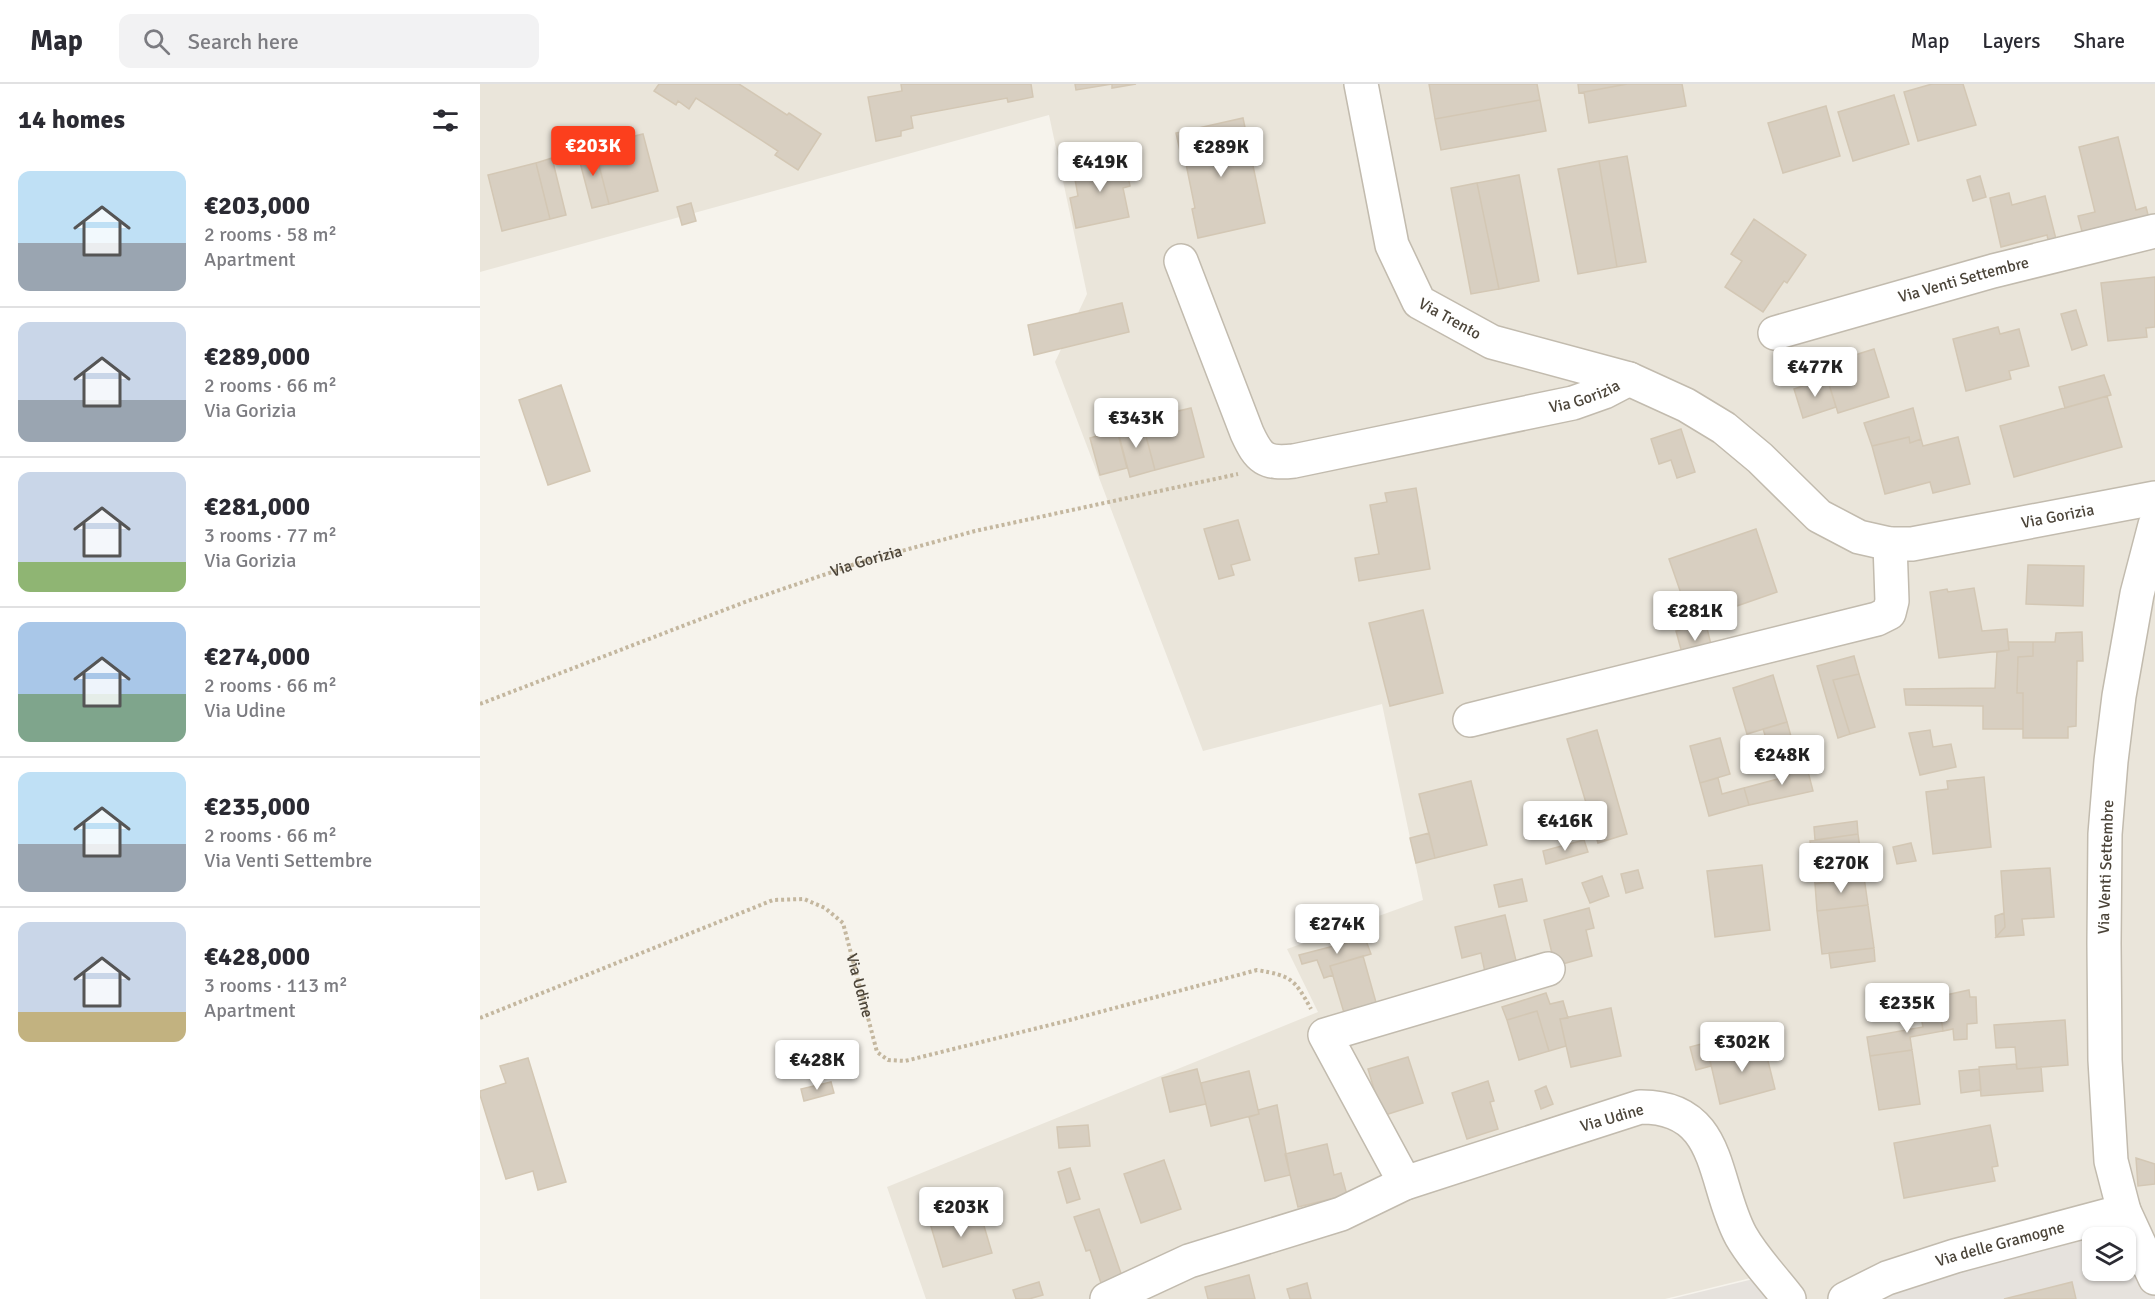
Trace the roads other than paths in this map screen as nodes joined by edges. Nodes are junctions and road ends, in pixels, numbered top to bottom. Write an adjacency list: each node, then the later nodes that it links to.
1 (1361, 84): 5 (street, Via Trento)
2 (2155, 231): 4 (street, Via Venti Settembre)
3 (1181, 261): 5 (street, Via Gorizia)
4 (1775, 333)
5 (1629, 379): 8 (street, Via Gorizia)
6 (2155, 498): 8 (street, Via Gorizia)
7 (2155, 525): 12 (street, Via Venti Settembre)
8 (1890, 544): 9 (street)
9 (1470, 720)
10 (1548, 969): 11 (street)
11 (1405, 1184): 14 (street, Via Udine); 15 (street, Via Udine)
12 (2124, 1211): 13 (street); 16 (street, Via delle Gramogne)
13 (2155, 1278)
14 (1107, 1299)
15 (1789, 1299)
16 (1845, 1299)

